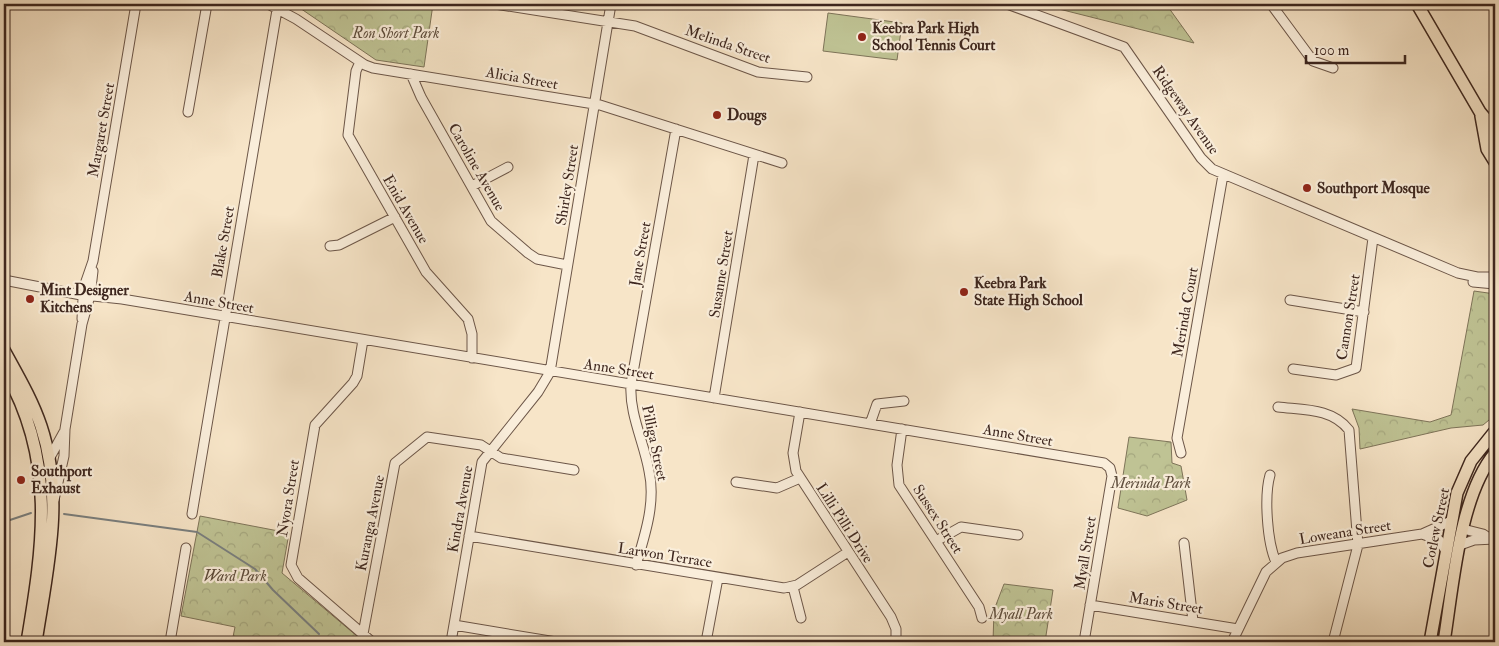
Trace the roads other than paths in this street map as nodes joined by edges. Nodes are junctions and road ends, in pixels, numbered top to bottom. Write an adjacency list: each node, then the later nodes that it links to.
1 (136, 4): 34 (street, Margaret Street)
2 (207, 4): 15 (street)
3 (495, 4): 9 (street, Melinda Street)
4 (611, 4): 9 (street, Shirley Street)
5 (1271, 4): 11 (street)
6 (1417, 4): 16 (main road)
7 (274, 5): 10 (street, Alicia Street); 37 (street, Blake Street)
8 (1012, 5): 24 (street, Ridgeway Avenue)
9 (608, 21): 13 (street, Melinda Street); 14 (street, Shirley Street)
10 (360, 62): 12 (street, Alicia Street); 26 (street, Enid Avenue)
11 (1334, 68)
12 (411, 74): 14 (street, Alicia Street); 25 (street, Caroline Avenue)
13 (807, 77)
14 (594, 104): 17 (street, Alicia Street); 29 (street, Shirley Street)
15 (188, 112)
16 (1480, 112): 18 (main road); 19 (main road)
17 (676, 129): 20 (street, Alicia Street); 44 (street, Jane Street)
18 (1495, 132): 19 (main road)
19 (1486, 142): 21 (main road)
20 (754, 155): 22 (street, Alicia Street); 45 (street, Susanne Street)
21 (1494, 157)
22 (782, 162)
23 (508, 167): 25 (street)
24 (1223, 175): 27 (street, Ridgeway Avenue); 55 (street, Merinda Court)
25 (472, 186): 29 (street, Caroline Avenue)
26 (395, 217): 28 (street); 40 (street, Enid Avenue)
27 (1374, 238): 30 (street, Ridgeway Avenue); 36 (street, Cannon Street)
28 (330, 246)
29 (567, 265): 43 (street, Shirley Street)
30 (1458, 273): 31 (street, Ridgeway Avenue); 33 (street, Ridgeway Avenue)
31 (1495, 277)
32 (4, 280): 34 (street, Anne Street)
33 (1495, 284)
34 (87, 293): 37 (street, Anne Street); 51 (street, Margaret Street)
35 (1290, 300): 36 (street)
36 (1364, 312): 41 (street, Cannon Street)
37 (225, 317): 38 (street, Anne Street); 64 (street, Blake Street)
38 (363, 340): 40 (street, Anne Street); 88 (street, Nyora Street)
39 (4, 350): 57 (main road)
40 (472, 358): 43 (street, Anne Street)
41 (1293, 368)
42 (4, 370): 57 (main road)
43 (550, 372): 44 (street, Anne Street); 53 (street, Kindra Avenue)
44 (631, 384): 45 (street, Anne Street); 79 (street, Pilliga Street)
45 (714, 398): 48 (street, Anne Street)
46 (904, 401): 49 (street)
47 (1278, 407): 73 (street)
48 (800, 412): 49 (street, Anne Street); 61 (street, Lilli Pilli Drive)
49 (870, 424): 50 (street, Anne Street)
50 (902, 429): 58 (street, Anne Street); 71 (street, Sussex Street)
51 (65, 430): 56 (street, Margaret Street); 57 (street)
52 (1495, 430): 65 (main road, Cotlew Street)
53 (490, 450): 59 (street); 69 (street, Kindra Avenue); 88 (street, Kuranga Avenue)
54 (1495, 452): 66 (main road, Cotlew Street)
55 (1181, 453)
56 (64, 456): 57 (street); 63 (street, Margaret Street)
57 (44, 461): 63 (main road)
58 (1110, 468): 82 (street, Myall Street)
59 (574, 470)
60 (1270, 475): 78 (street)
61 (800, 478): 62 (street); 76 (street, Lilli Pilli Drive)
62 (736, 482)
63 (48, 501): 91 (main road); 92 (main road)
64 (192, 514)
65 (1451, 521): 67 (street, Loweana Street); 77 (main road, Cotlew Street)
66 (1463, 528): 70 (street); 74 (main road, Cotlew Street); 77 (main road)
67 (1422, 534): 73 (street, Loweana Street); 77 (street)
68 (1018, 535): 71 (street)
69 (469, 536): 79 (street, Larwon Terrace); 86 (street, Kindra Avenue)
70 (1492, 539): 74 (street)
71 (936, 541): 84 (street, Sussex Street)
72 (1184, 543): 85 (street)
73 (1358, 545): 78 (street, Loweana Street); 101 (street)
74 (1460, 545): 103 (main road, Cotlew Street)
75 (186, 548): 93 (street)
76 (848, 552): 81 (street); 98 (street, Lilli Pilli Drive)
77 (1445, 554): 102 (main road, Cotlew Street)
78 (1276, 562): 87 (street)
79 (636, 565): 80 (street, Larwon Terrace)
80 (718, 578): 81 (street, Larwon Terrace); 97 (street)
81 (793, 587): 83 (street)
82 (1090, 604): 85 (street, Maris Street); 99 (street, Myall Street)
83 (801, 618)
84 (982, 618)
85 (1193, 621): 87 (street, Maris Street)
86 (454, 625): 95 (street, Kindra Avenue); 96 (street)
87 (1238, 629): 100 (street)
88 (363, 634): 94 (street, Nyora Street)
89 (4, 641): 90 (street)
90 (13, 642)
91 (27, 642)
92 (36, 642)
93 (170, 642)
94 (372, 642)
95 (451, 642)
96 (556, 642)
97 (706, 642)
98 (896, 642)
99 (1084, 642)
100 (1232, 642)
101 (1333, 642)
102 (1430, 642)
103 (1444, 642)

